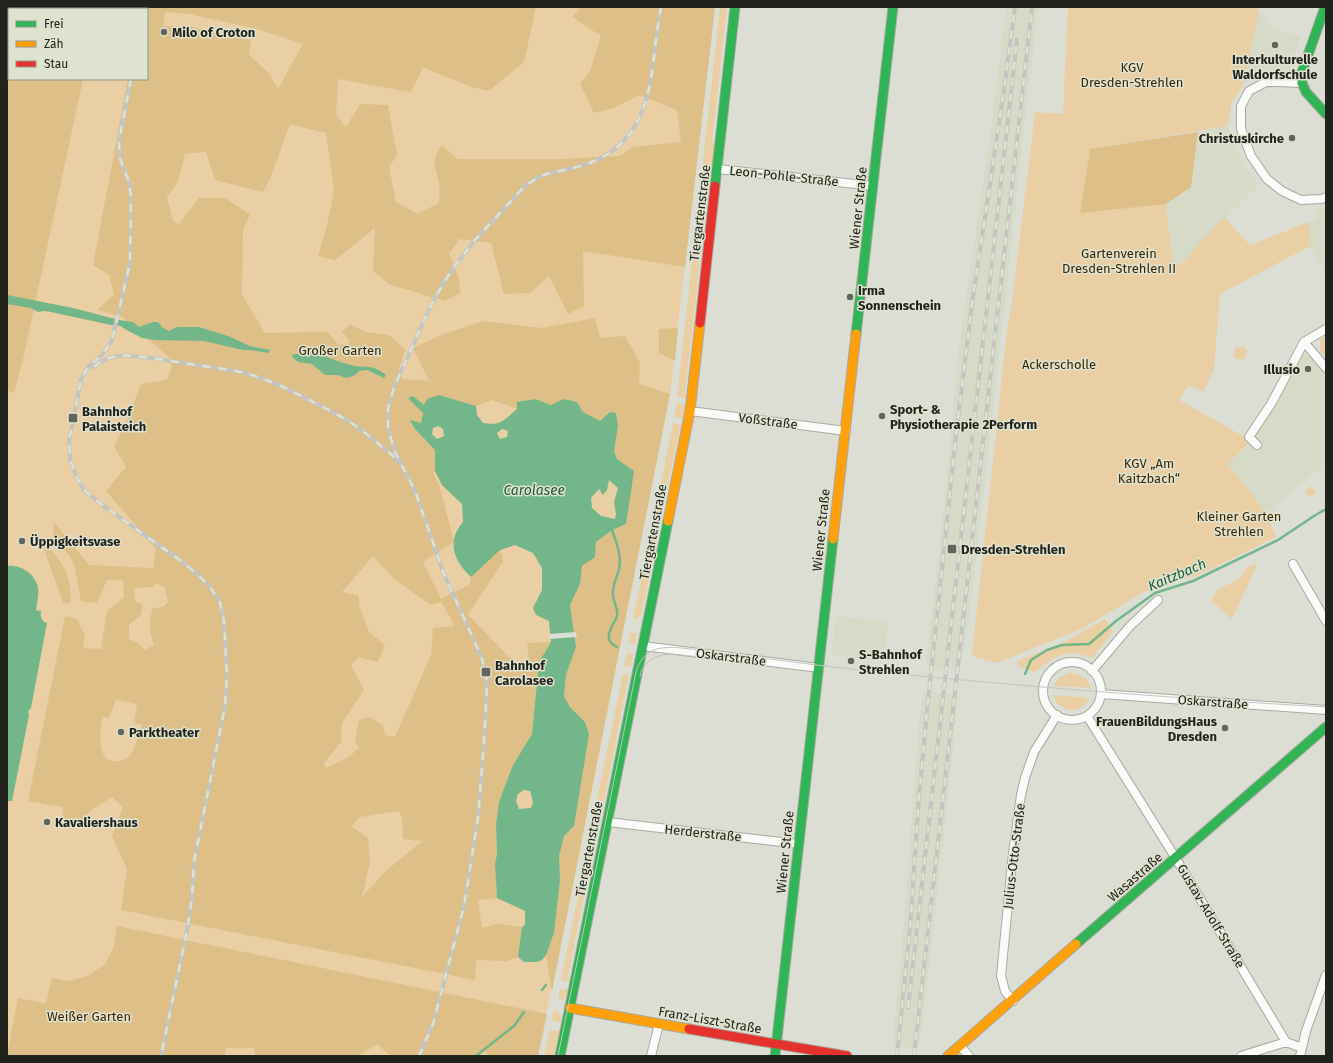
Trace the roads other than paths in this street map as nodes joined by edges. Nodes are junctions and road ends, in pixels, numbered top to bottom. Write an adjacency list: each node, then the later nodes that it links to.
1 (735, 7): 6 (street, Tiergartenstraße)
2 (894, 7): 7 (street, Wiener Straße)
3 (1324, 7): 4 (street)
4 (1302, 83): 5 (street); 8 (street)
5 (1326, 114)
6 (718, 169): 7 (street, Leon-Pohle-Straße); 12 (street, Tiergartenstraße)
7 (873, 186): 13 (street, Wiener Straße)
8 (1326, 197)
9 (1326, 329): 10 (street)
10 (1304, 342): 11 (street); 14 (street)
11 (1326, 368)
12 (690, 411): 13 (street, Voßstraße); 18 (street, Tiergartenstraße)
13 (846, 431): 19 (street, Wiener Straße)
14 (1257, 445)
15 (1293, 564): 17 (street)
16 (1158, 600): 20 (street)
17 (1326, 621)
18 (644, 646): 19 (street, Oskarstraße); 26 (street, Tiergartenstraße)
19 (819, 668): 27 (street, Wiener Straße)
20 (1092, 671): 21 (street); 23 (street)
21 (1101, 694): 22 (street, Oskarstraße); 24 (street)
22 (1326, 708)
23 (1056, 715): 24 (street); 30 (street, Julius-Otto-Straße)
24 (1087, 716): 28 (street, Gustav-Adolf-Straße)
25 (1326, 727): 28 (street, Wasastraße)
26 (608, 822): 27 (street, Herderstraße); 31 (street, Tiergartenstraße)
27 (799, 844): 34 (street, Wiener Straße)
28 (1176, 859): 30 (street, Wasastraße); 33 (street, Gustav-Adolf-Straße)
29 (1326, 975): 36 (street)
30 (1013, 1001): 35 (street, Wasastraße)
31 (570, 1008): 32 (street, Franz-Liszt-Straße); 37 (street, Tiergartenstraße)
32 (659, 1024): 34 (street, Franz-Liszt-Straße); 38 (street)
33 (1286, 1042): 36 (street); 43 (street)
34 (776, 1044): 39 (street, Wiener Straße); 40 (street, Franz-Liszt-Straße)
35 (960, 1047): 41 (street); 42 (street)
36 (1301, 1052)
37 (560, 1056)
38 (651, 1056)
39 (775, 1056)
40 (847, 1056)
41 (948, 1056)
42 (969, 1056)
43 (1242, 1056)

